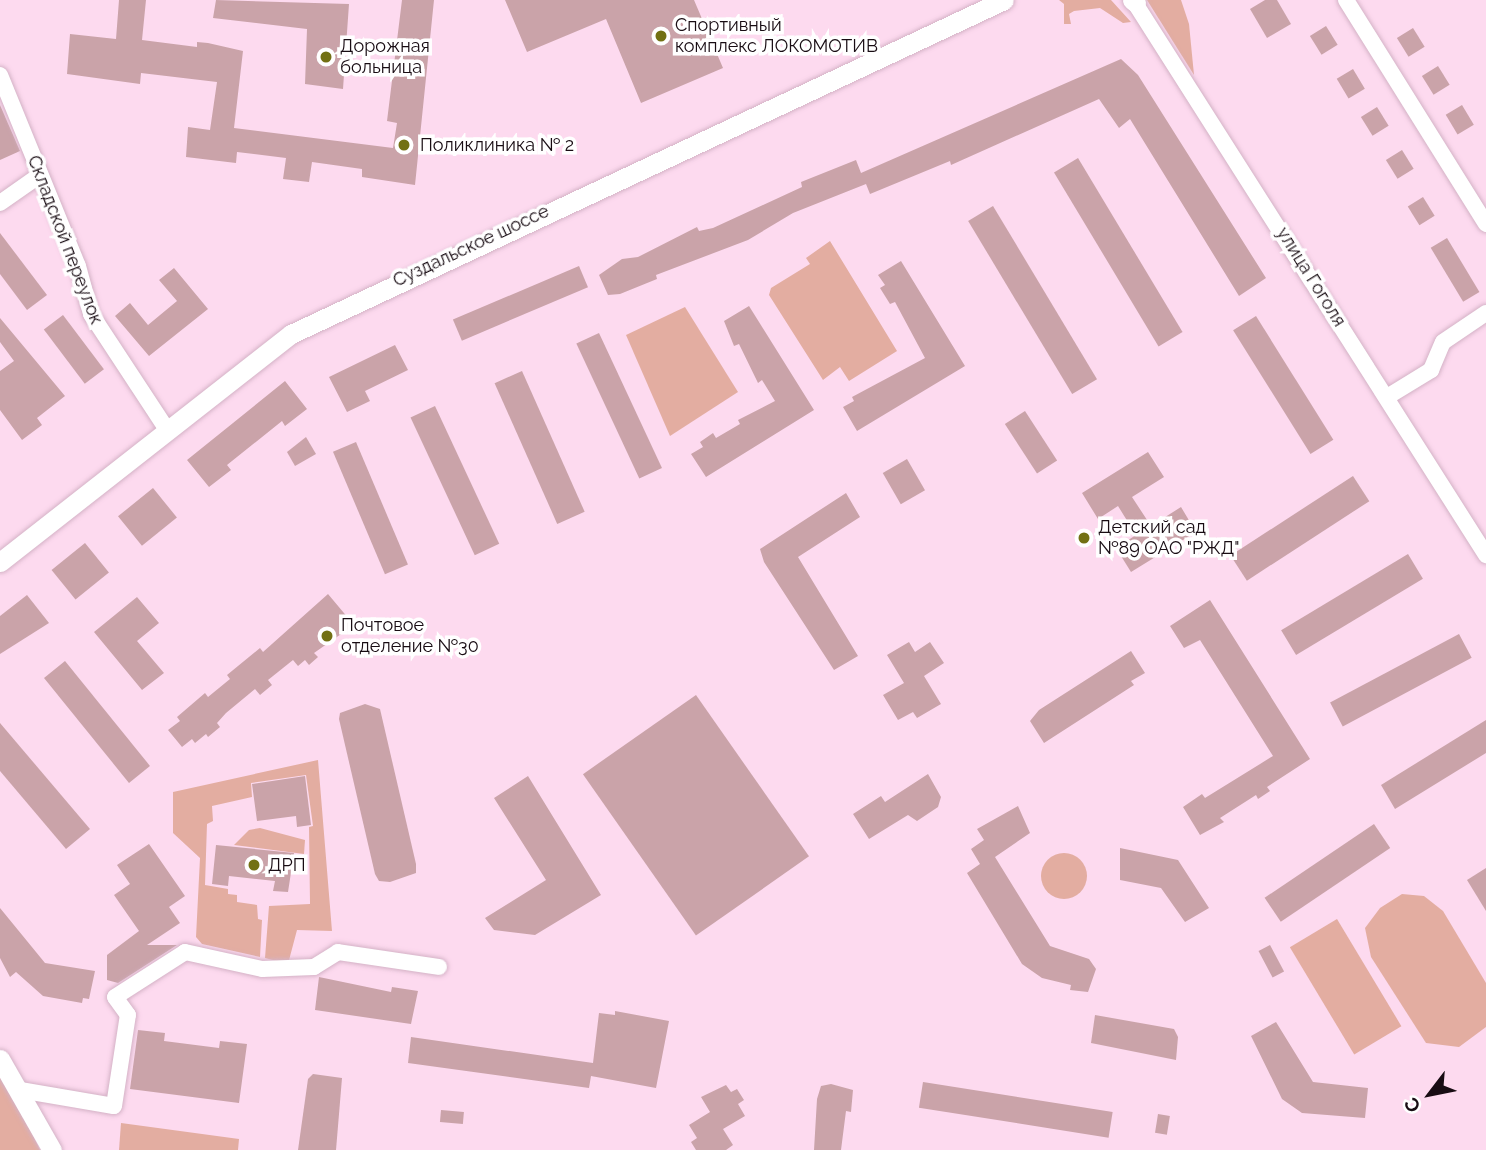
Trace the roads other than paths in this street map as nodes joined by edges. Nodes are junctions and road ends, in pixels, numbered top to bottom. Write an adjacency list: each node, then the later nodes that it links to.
1 (1021, 0): 4 (main road, Суздальское шоссе)
2 (1346, 0): 8 (street)
3 (1134, 1): 10 (street, улица Гоголя)
4 (996, 4): 11 (main road, Суздальское шоссе)
5 (0, 75): 6 (street, Складской переулок)
6 (40, 175): 7 (street); 11 (street, Складской переулок)
7 (0, 203)
8 (1486, 224)
9 (1486, 313): 10 (street)
10 (1387, 397): 12 (street, улица Гоголя)
11 (168, 431): 13 (main road, Суздальское шоссе)
12 (1486, 555)
13 (0, 562)
14 (439, 967): 16 (street)
15 (0, 1059): 16 (main road)
16 (20, 1090): 17 (main road)
17 (52, 1150)

